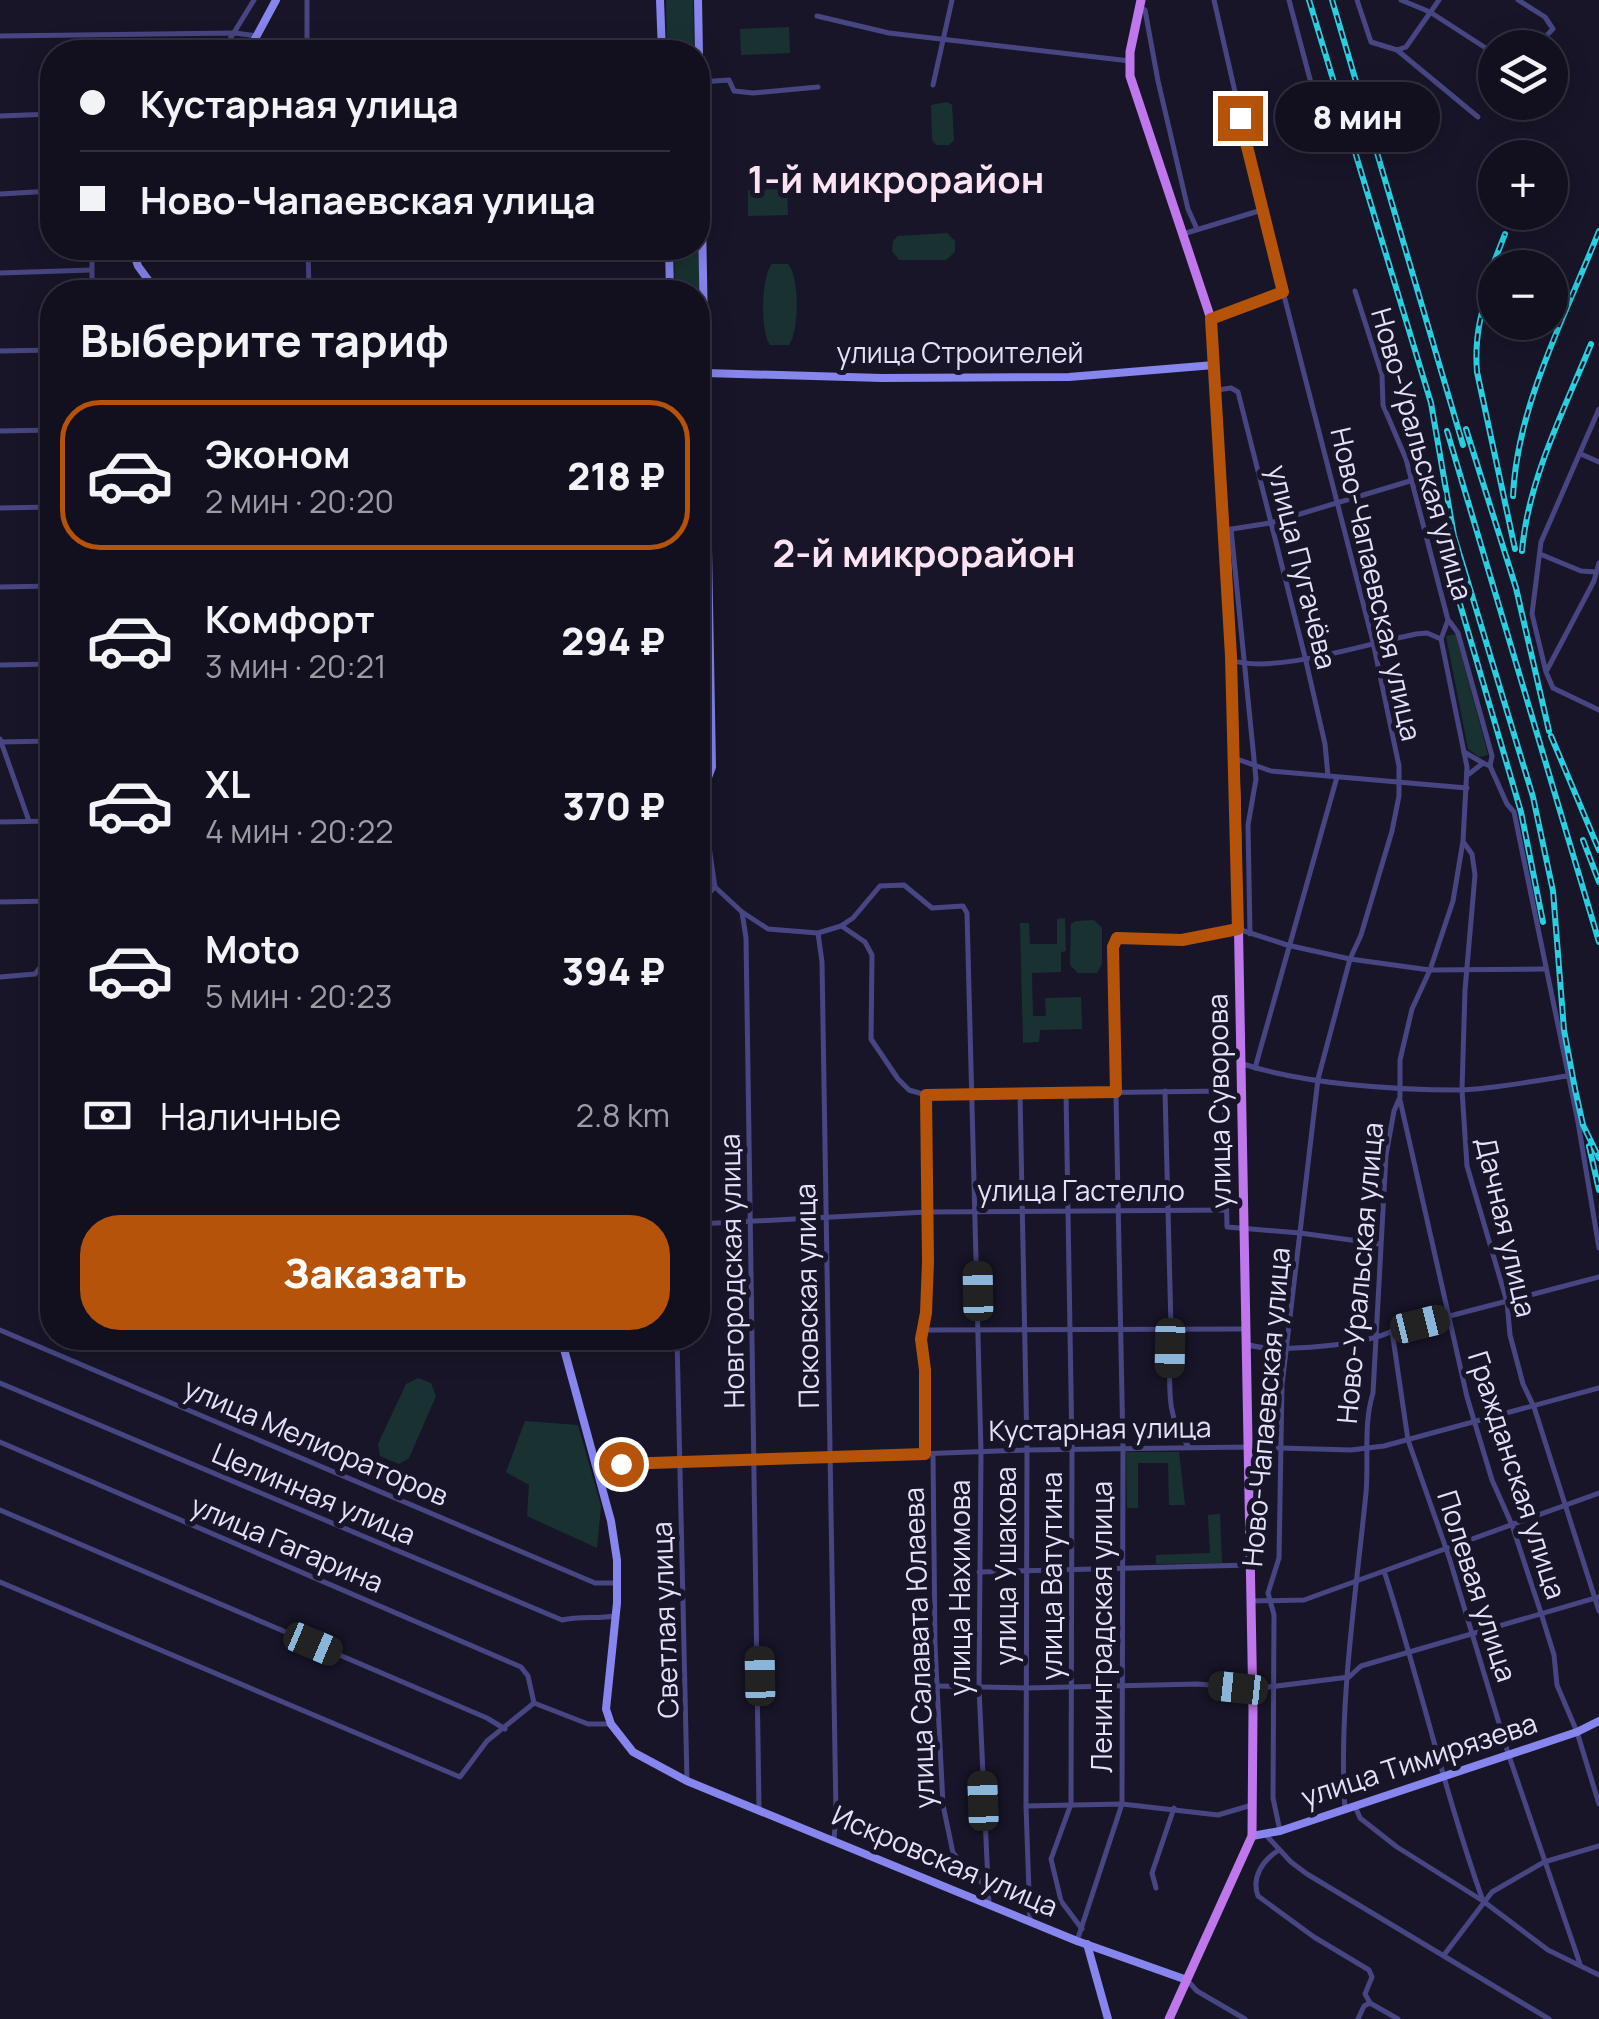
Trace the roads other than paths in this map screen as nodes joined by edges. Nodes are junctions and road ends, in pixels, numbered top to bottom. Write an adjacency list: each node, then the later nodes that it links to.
1 (254, 0): 17 (street)
2 (276, 0): 19 (main road)
3 (307, 0): 23 (street)
4 (660, 0): 24 (main road)
5 (698, 0): 25 (main road)
6 (952, 0): 20 (street)
7 (1214, 0): 38 (street, Ново-Чапаевская улица)
8 (1289, 0): 34 (street)
9 (1358, 0): 27 (street)
10 (1401, 0): 14 (street)
11 (1438, 0): 14 (street)
12 (1518, 0): 16 (street)
13 (1138, 2): 28 (main road, улица Суворова); 39 (street)
14 (1430, 12): 26 (street); 27 (street)
15 (818, 16): 20 (street)
16 (1553, 30)
17 (235, 33): 18 (street); 19 (street); 21 (street)
18 (0, 36)
19 (258, 37): 22 (main road)
20 (942, 39): 28 (street); 30 (street)
21 (230, 40)
22 (256, 40)
23 (308, 40)
24 (662, 40)
25 (699, 40)
26 (1478, 43)
27 (1397, 50): 35 (street)
28 (1130, 60): 40 (main road, улица Суворова)
29 (710, 81): 31 (street)
30 (934, 85)
31 (818, 87)
32 (40, 114): 33 (street)
33 (0, 116)
34 (1320, 116)
35 (1478, 117)
36 (40, 192): 37 (street)
37 (0, 194)
38 (1262, 210): 39 (street); 46 (street, Ново-Чапаевская улица)
39 (1197, 228): 40 (street)
40 (1183, 234): 47 (main road, улица Суворова)
41 (91, 260): 42 (street)
42 (91, 270): 43 (street); 44 (street)
43 (0, 273)
44 (91, 280)
45 (1355, 291): 58 (street, Ново-Уральская улица)
46 (1283, 292): 47 (street); 59 (street, Ново-Чапаевская улица)
47 (1211, 319): 50 (main road, улица Суворова)
48 (40, 350): 49 (street)
49 (0, 351)
50 (1214, 365): 51 (main road, улица Строителей); 52 (main road, улица Суворова)
51 (710, 373)
52 (1214, 391): 62 (street, улица Пугачёва); 63 (main road, улица Суворова)
53 (1599, 409): 56 (street)
54 (40, 430): 55 (street)
55 (0, 431)
56 (1581, 454): 57 (street); 64 (street)
57 (1599, 462)
58 (1410, 480): 59 (street); 70 (street, Ново-Уральская улица)
59 (1336, 503): 62 (street); 72 (street, Ново-Чапаевская улица)
60 (40, 507): 61 (street)
61 (0, 508)
62 (1270, 523): 63 (street); 73 (street, улица Пугачёва)
63 (1228, 530): 74 (main road, улица Суворова); 76 (street)
64 (1540, 554): 66 (street); 78 (street)
65 (1599, 563): 66 (street)
66 (1596, 572): 67 (street)
67 (1596, 582): 78 (street)
68 (40, 586): 69 (street)
69 (0, 587)
70 (1448, 620): 71 (street, Ново-Уральская улица); 86 (street)
71 (1441, 639): 72 (street); 83 (street, Ново-Уральская улица)
72 (1373, 642): 73 (street); 91 (street, Ново-Чапаевская улица)
73 (1305, 657): 76 (street); 89 (street, улица Пугачёва)
74 (1231, 660): 76 (street); 84 (main road, улица Суворова)
75 (40, 664): 77 (street)
76 (1243, 664): 85 (street)
77 (0, 665)
78 (1546, 672): 79 (street)
79 (1599, 710)
80 (710, 711): 87 (main road)
81 (0, 741): 82 (street); 93 (street)
82 (40, 741)
83 (1464, 752): 86 (street); 88 (street, Ново-Уральская улица)
84 (1234, 758): 85 (street); 104 (main road, улица Суворова)
85 (1252, 764): 89 (street); 106 (street)
86 (1486, 765): 88 (street); 110 (street)
87 (710, 772)
88 (1467, 775): 92 (street, Ново-Уральская улица)
89 (1328, 776): 90 (street)
90 (1337, 777): 91 (street); 107 (street)
91 (1399, 783): 92 (street); 108 (street, Ново-Чапаевская улица)
92 (1467, 788): 96 (street, Ново-Уральская улица)
93 (29, 821): 94 (street); 95 (street)
94 (40, 821)
95 (0, 822)
96 (1463, 841): 111 (street, Ново-Уральская улица); 112 (street, Дачная улица)
97 (710, 853): 98 (street)
98 (715, 887): 99 (street); 102 (street)
99 (710, 892)
100 (40, 901): 101 (street)
101 (0, 902)
102 (742, 912): 105 (street); 135 (street, Новгородская улица)
103 (841, 926): 105 (street); 124 (street); 125 (street, улица Нахимова)
104 (1238, 929): 106 (street); 114 (main road, улица Суворова); 121 (street, Ленинградская улица)
105 (818, 933): 134 (street, Псковская улица)
106 (1250, 934): 107 (street)
107 (1287, 945): 108 (street); 115 (street)
108 (1350, 958): 111 (street); 117 (street, Ново-Чапаевская улица)
109 (40, 968): 113 (street)
110 (1545, 969): 112 (street); 116 (street)
111 (1430, 970): 112 (street); 118 (street, Ново-Уральская улица)
112 (1466, 972): 119 (street, Дачная улица)
113 (0, 977)
114 (1240, 1064): 115 (street); 137 (main road, улица Суворова)
115 (1255, 1068): 117 (street)
116 (1567, 1076): 119 (street); 140 (street)
117 (1318, 1080): 118 (street); 138 (street, Ново-Чапаевская улица)
118 (1400, 1087): 119 (street); 126 (street, Ново-Уральская улица)
119 (1462, 1090): 142 (street, Дачная улица)
120 (1066, 1092): 121 (street); 123 (street); 131 (street, улица Ватутина)
121 (1116, 1092): 122 (street); 127 (street, Ленинградская улица)
122 (1165, 1092): 128 (street); 129 (street)
123 (1020, 1093): 125 (street); 133 (street, улица Ушакова)
124 (926, 1095): 125 (street); 132 (street, улица Салавата Юлаева)
125 (973, 1095): 130 (street, улица Нахимова)
126 (1400, 1097): 139 (street, Ново-Уральская улица); 143 (street, Гражданская улица)
127 (1118, 1210): 128 (street, улица Гастелло); 131 (street, улица Гастелло); 145 (street, Ленинградская улица)
128 (1167, 1210): 129 (street, улица Гастелло); 146 (street)
129 (1226, 1210): 137 (street)
130 (976, 1211): 132 (street, улица Гастелло); 133 (street, улица Гастелло); 151 (street, улица Нахимова)
131 (1070, 1211): 133 (street, улица Гастелло); 144 (street, улица Ватутина)
132 (926, 1212): 134 (street, улица Гастелло); 149 (street, улица Салавата Юлаева)
133 (1022, 1212): 147 (street, улица Ушакова)
134 (826, 1218): 135 (street, улица Гастелло); 176 (street, Псковская улица)
135 (752, 1221): 136 (street, улица Гастелло); 177 (street, Новгородская улица)
136 (710, 1223)
137 (1244, 1228): 138 (street); 150 (main road, улица Суворова)
138 (1300, 1233): 139 (street); 157 (street, Ново-Чапаевская улица)
139 (1380, 1244): 153 (street, Ново-Уральская улица)
140 (1599, 1248)
141 (1599, 1276): 142 (street)
142 (1507, 1302): 143 (street); 163 (street, Дачная улица)
143 (1448, 1318): 152 (street); 164 (street, Гражданская улица)
144 (1070, 1328): 145 (street); 147 (street); 173 (street, улица Ватутина)
145 (1120, 1328): 146 (street); 170 (street, Ленинградская улица)
146 (1171, 1328): 150 (street)
147 (1025, 1329): 151 (street); 172 (street, улица Ушакова)
148 (0, 1330): 155 (street, улица Мелиораторов)
149 (922, 1330): 151 (street); 175 (street, улица Салавата Юлаева)
150 (1246, 1330): 154 (main road, улица Суворова)
151 (978, 1331): 174 (street, улица Нахимова)
152 (1392, 1331): 153 (street); 165 (street, Полевая улица)
153 (1375, 1340): 157 (street); 171 (street, Ново-Уральская улица)
154 (1246, 1344): 157 (street); 168 (main road, улица Суворова)
155 (40, 1347)
156 (1170, 1348): 167 (street)
157 (1286, 1348): 169 (street, Ново-Чапаевская улица)
158 (47, 1350): 193 (street, улица Мелиораторов)
159 (564, 1350): 179 (main road)
160 (677, 1350): 178 (street, Светлая улица)
161 (0, 1383): 199 (street, Целинная улица)
162 (1599, 1388): 163 (street, Кустарная улица)
163 (1534, 1407): 164 (street, Кустарная улица); 181 (street, Дачная улица)
164 (1477, 1422): 165 (street, Кустарная улица); 183 (street, Гражданская улица)
165 (1408, 1440): 171 (street, Кустарная улица); 184 (street, Полевая улица)
166 (0, 1442): 210 (street, улица Гагарина)
167 (1189, 1447): 168 (street, Кустарная улица); 170 (street, Кустарная улица)
168 (1248, 1447): 169 (street, Кустарная улица); 185 (main road, улица Суворова)
169 (1278, 1447): 171 (street, Кустарная улица); 195 (street, Ново-Чапаевская улица)
170 (1123, 1448): 173 (street, Кустарная улица); 187 (street, Ленинградская улица)
171 (1367, 1448): 192 (street, Ново-Уральская улица)
172 (1028, 1450): 173 (street, Кустарная улица); 174 (street, Кустарная улица); 188 (street, улица Ушакова)
173 (1072, 1450): 186 (street, улица Ватутина)
174 (981, 1452): 175 (street, Кустарная улица); 189 (street, улица Нахимова)
175 (929, 1454): 176 (street, Кустарная улица); 203 (street, улица Салавата Юлаева)
176 (829, 1459): 177 (street, Кустарная улица); 230 (street, Псковская улица)
177 (755, 1460): 178 (street, Кустарная улица); 225 (street, Новгородская улица)
178 (680, 1462): 179 (street, Кустарная улица); 217 (street, Светлая улица)
179 (595, 1466): 193 (main road)
180 (1599, 1493): 181 (street)
181 (1566, 1504): 183 (street); 194 (street, Дачная улица)
182 (0, 1510): 213 (street)
183 (1512, 1525): 184 (street); 198 (street, Гражданская улица)
184 (1446, 1550): 190 (street); 200 (street, Полевая улица)
185 (1250, 1565): 187 (street); 196 (main road, улица Суворова)
186 (1071, 1570): 187 (street); 188 (street); 208 (street, улица Ватутина)
187 (1122, 1570): 204 (street, Ленинградская улица)
188 (1026, 1571): 189 (street); 207 (street, улица Ушакова)
189 (979, 1572): 206 (street, улица Нахимова)
190 (1384, 1572): 192 (street); 201 (street)
191 (0, 1582): 213 (street)
192 (1358, 1582): 195 (street); 202 (street, Ново-Уральская улица)
193 (617, 1583): 199 (main road)
194 (1597, 1597): 197 (street, Дачная улица); 198 (street)
195 (1268, 1601): 196 (street); 205 (street, Ново-Чапаевская улица)
196 (1251, 1602): 209 (main road, улица Суворова)
197 (1599, 1611)
198 (1541, 1613): 200 (street); 214 (street, Гражданская улица)
199 (616, 1616): 212 (main road)
200 (1473, 1633): 201 (street); 215 (street, Полевая улица)
201 (1410, 1652): 202 (street); 216 (street)
202 (1349, 1677): 205 (street); 226 (street, Ново-Уральская улица)
203 (938, 1686): 206 (street); 234 (street, улица Салавата Юлаева)
204 (1120, 1686): 208 (street); 209 (street); 219 (street, Ленинградская улица)
205 (1274, 1686): 209 (street); 227 (street, Ново-Чапаевская улица)
206 (979, 1688): 207 (street); 234 (street, улица Нахимова)
207 (1026, 1688): 208 (street); 222 (street, улица Ушакова)
208 (1072, 1688): 218 (street, улица Ватутина)
209 (1253, 1689): 221 (main road, улица Суворова)
210 (534, 1703): 212 (street); 213 (street)
211 (1599, 1721): 214 (main road, улица Тимирязева)
212 (612, 1724): 217 (main road, Искровская улица)
213 (505, 1729)
214 (1578, 1732): 215 (main road, улица Тимирязева); 220 (street, Гражданская улица)
215 (1508, 1753): 216 (main road, улица Тимирязева); 233 (street, Полевая улица)
216 (1445, 1774): 223 (main road, улица Тимирязева); 236 (street)
217 (688, 1781): 225 (main road, Искровская улица)
218 (1071, 1804): 219 (street); 222 (street); 239 (street, улица Ватутина)
219 (1122, 1804): 224 (street); 239 (street, Ленинградская улица)
220 (1599, 1804)
221 (1252, 1805): 224 (street); 229 (main road, улица Суворова)
222 (1026, 1806): 238 (street, улица Ушакова)
223 (1355, 1806): 226 (main road, улица Тимирязева); 236 (street)
224 (1174, 1808): 235 (street)
225 (759, 1809): 230 (main road, Искровская улица)
226 (1345, 1809): 227 (main road, улица Тимирязева)
227 (1280, 1831): 228 (main road, улица Тимирязева)
228 (1264, 1834): 229 (main road, улица Тимирязева); 232 (street)
229 (1252, 1836): 244 (main road)
230 (834, 1840): 237 (main road, Искровская улица)
231 (1599, 1846): 233 (street)
232 (1280, 1850): 241 (street); 245 (street)
233 (1544, 1862): 236 (street); 242 (street, Полевая улица)
234 (986, 1887): 237 (street, улица Нахимова)
235 (1156, 1888)
236 (1483, 1901): 241 (street); 242 (street)
237 (989, 1904): 238 (main road, Искровская улица)
238 (1030, 1921): 240 (main road, Искровская улица)
239 (1082, 1929): 240 (street, Ленинградская улица)
240 (1082, 1943): 244 (main road, Искровская улица); 246 (main road)
241 (1444, 1954): 251 (street)
242 (1580, 1964): 243 (street)
243 (1599, 1975)
244 (1187, 1980): 247 (main road); 248 (street)
245 (1370, 2003): 249 (street); 250 (street)
246 (1108, 2019)
247 (1169, 2019)
248 (1245, 2019)
249 (1358, 2019)
250 (1398, 2019)
251 (1550, 2019)

